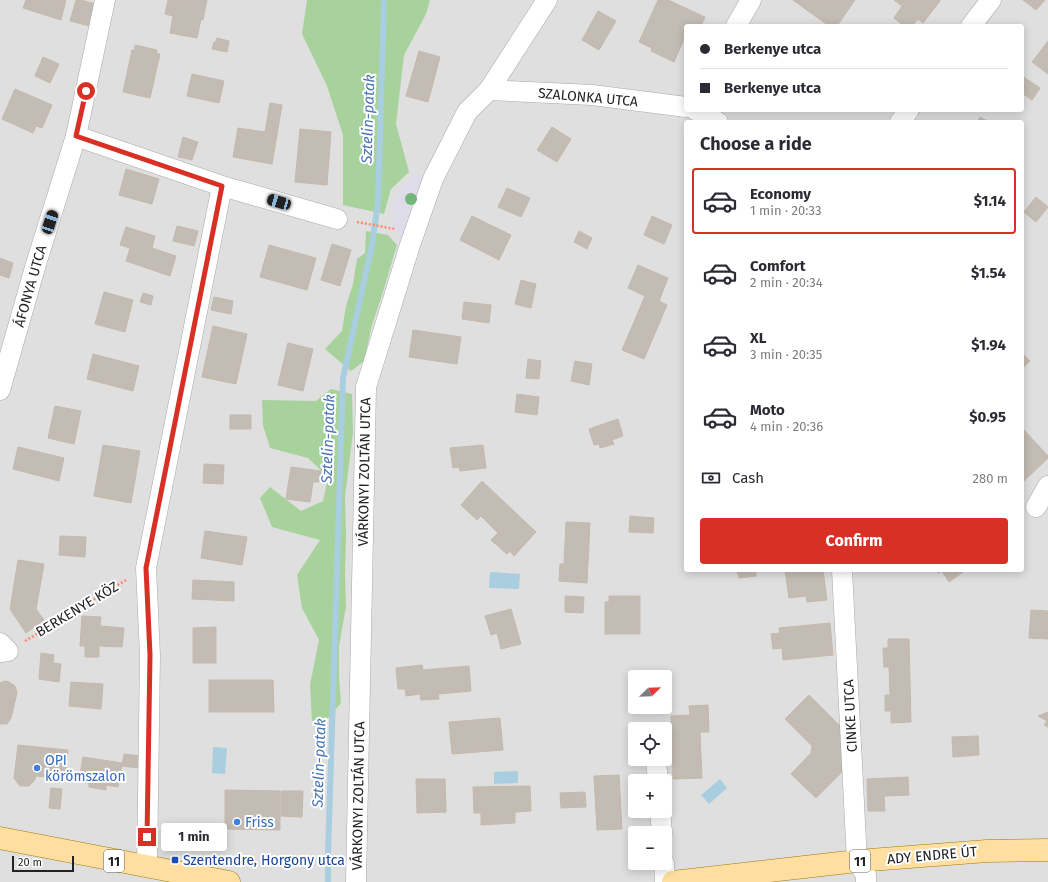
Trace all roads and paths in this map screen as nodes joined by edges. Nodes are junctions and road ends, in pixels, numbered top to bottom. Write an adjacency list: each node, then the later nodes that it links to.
1 (105, 0): 11 (street, ÁFONYA UTCA)
2 (546, 0): 7 (street, VÁRKONYI ZOLTÁN UTCA)
3 (751, 0): 5 (street)
4 (991, 0): 6 (street)
5 (737, 24)
6 (973, 24)
7 (490, 90): 8 (street, SZALONKA UTCA); 28 (street, VÁRKONYI ZOLTÁN UTCA)
8 (684, 107)
9 (699, 112): 10 (street)
10 (714, 120)
11 (76, 136): 12 (street); 16 (street, ÁFONYA UTCA)
12 (222, 186): 13 (street); 19 (street)
13 (337, 219)
14 (361, 223): 15 (path)
15 (395, 229)
16 (0, 390)
17 (1048, 486): 18 (street)
18 (1036, 507)
19 (146, 568): 21 (path, BERKENYE KÖZ); 25 (street)
20 (842, 572): 24 (street, CINKE UTCA)
21 (3, 649)
22 (0, 838): 25 (main road, 11)
23 (1048, 850): 24 (main road, ADY ENDRE ÚT / 11)
24 (857, 861): 30 (main road, ADY ENDRE ÚT / 11); 31 (street)
25 (147, 867): 27 (main road, 11)
26 (664, 870): 29 (street)
27 (229, 882)
28 (356, 882)
29 (665, 882)
30 (673, 882)
31 (866, 882)

